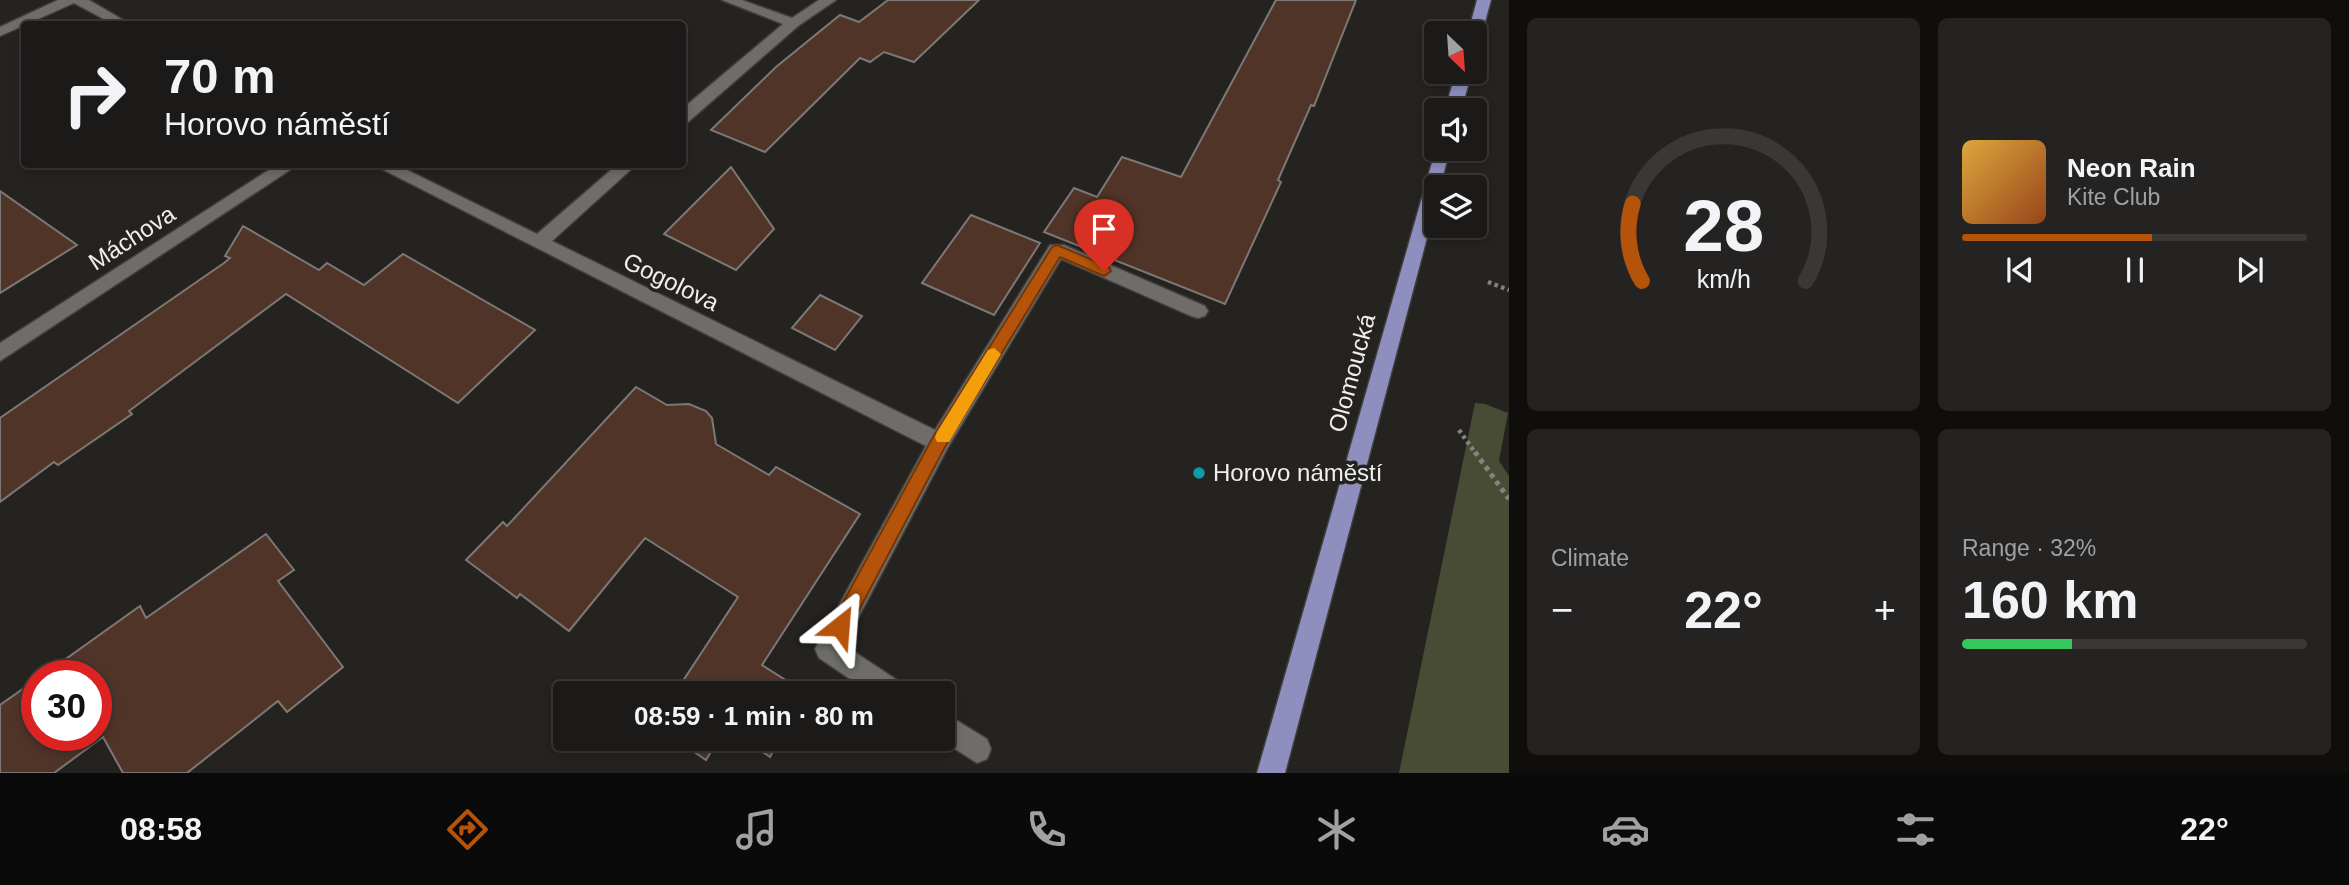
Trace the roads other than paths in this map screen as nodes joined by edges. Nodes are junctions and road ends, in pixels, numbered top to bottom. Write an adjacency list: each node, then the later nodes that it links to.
1 (69, 0): 6 (street)
2 (79, 0): 7 (street)
3 (729, 0): 10 (street)
4 (829, 0): 10 (street)
5 (1484, 0): 8 (main road)
6 (24, 21)
7 (118, 21)
8 (1478, 21)
9 (21, 22): 11 (street)
10 (793, 23): 12 (street)
11 (0, 32)
12 (686, 115)
13 (1439, 161): 24 (main road, Olomoucká)
14 (285, 168): 19 (street, Máchova)
15 (388, 168): 17 (street, Gogolova)
16 (624, 168): 17 (street)
17 (538, 243): 20 (street, Gogolova)
18 (1199, 311): 20 (street)
19 (0, 353)
20 (939, 442): 21 (street)
21 (876, 681)
22 (955, 734): 23 (street)
23 (977, 749)
24 (1271, 773)

